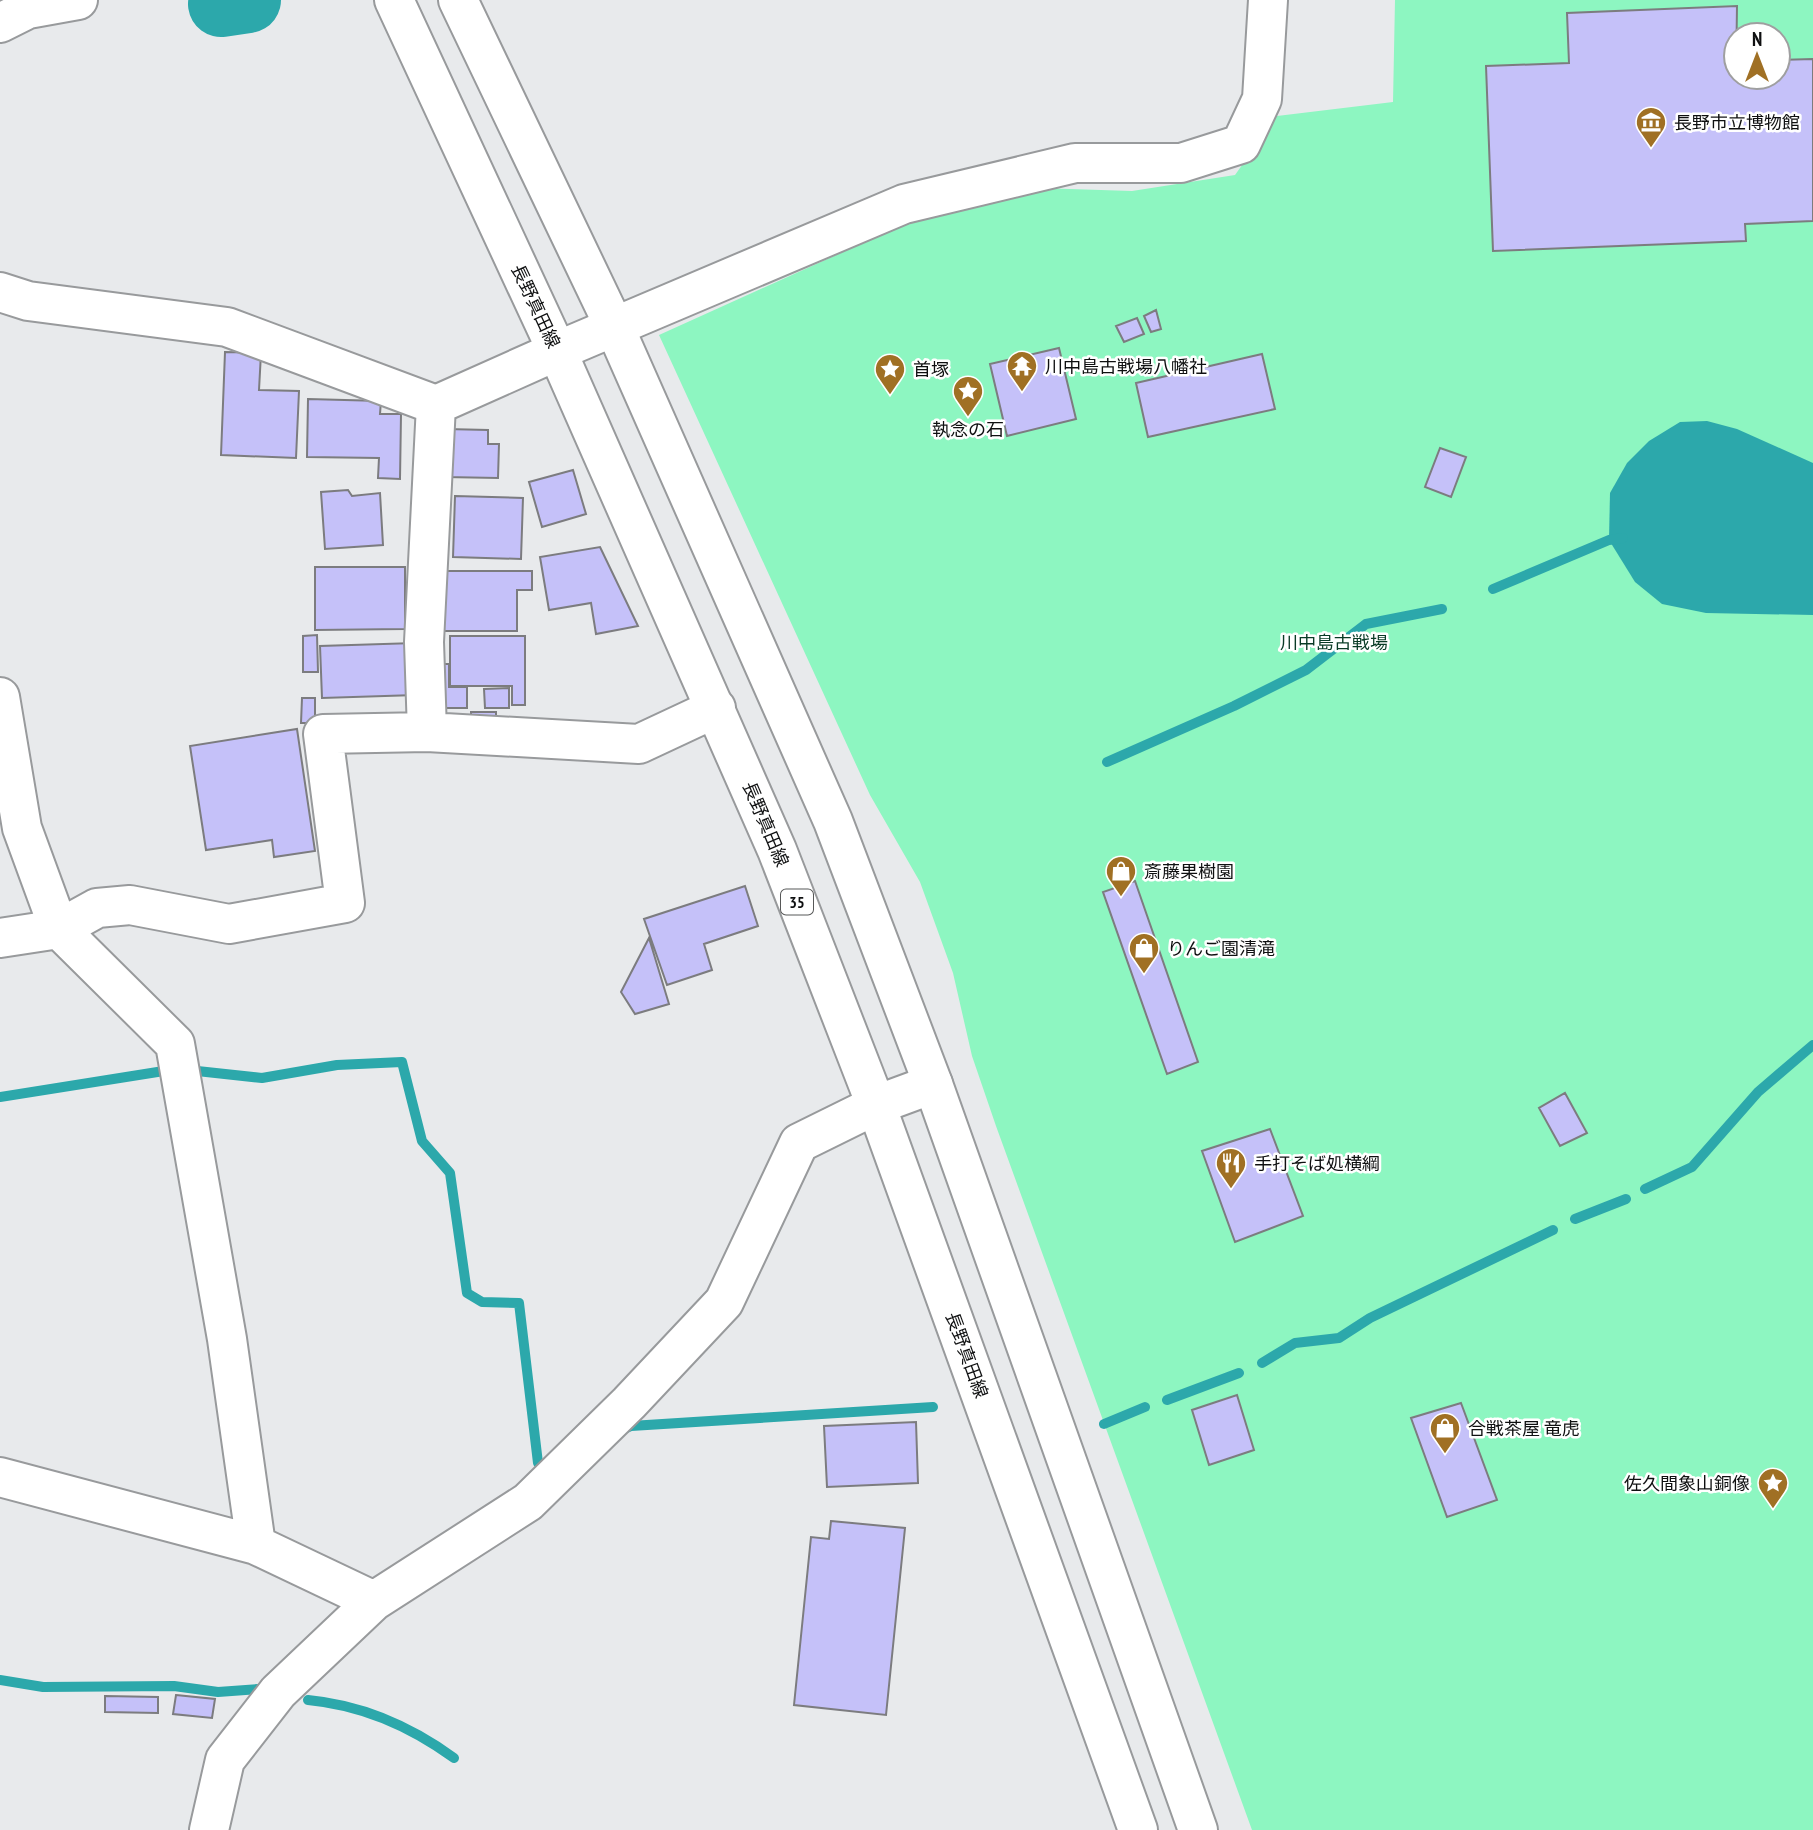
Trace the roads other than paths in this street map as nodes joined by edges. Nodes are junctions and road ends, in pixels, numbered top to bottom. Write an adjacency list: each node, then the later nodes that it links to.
1 (78, 0): 5 (street)
2 (394, 0): 8 (street, 長野真田線 / 35)
3 (458, 0): 7 (street)
4 (1268, 0): 7 (street)
5 (0, 23)
6 (0, 292): 9 (street)
7 (614, 326): 8 (street); 15 (street)
8 (557, 351): 9 (street); 11 (street, 長野真田線 / 35)
9 (436, 405): 12 (street)
10 (0, 697): 13 (street)
11 (716, 708): 12 (street); 16 (street, 長野真田線 / 35)
12 (427, 733): 13 (street)
13 (59, 929): 14 (street); 18 (street)
14 (0, 938)
15 (933, 1083): 16 (street); 22 (street)
16 (876, 1105): 19 (street); 21 (street, 長野真田線 / 35)
17 (0, 1477): 18 (street)
18 (256, 1545): 19 (street)
19 (374, 1601): 20 (street)
20 (209, 1830)
21 (1138, 1830)
22 (1198, 1830)

